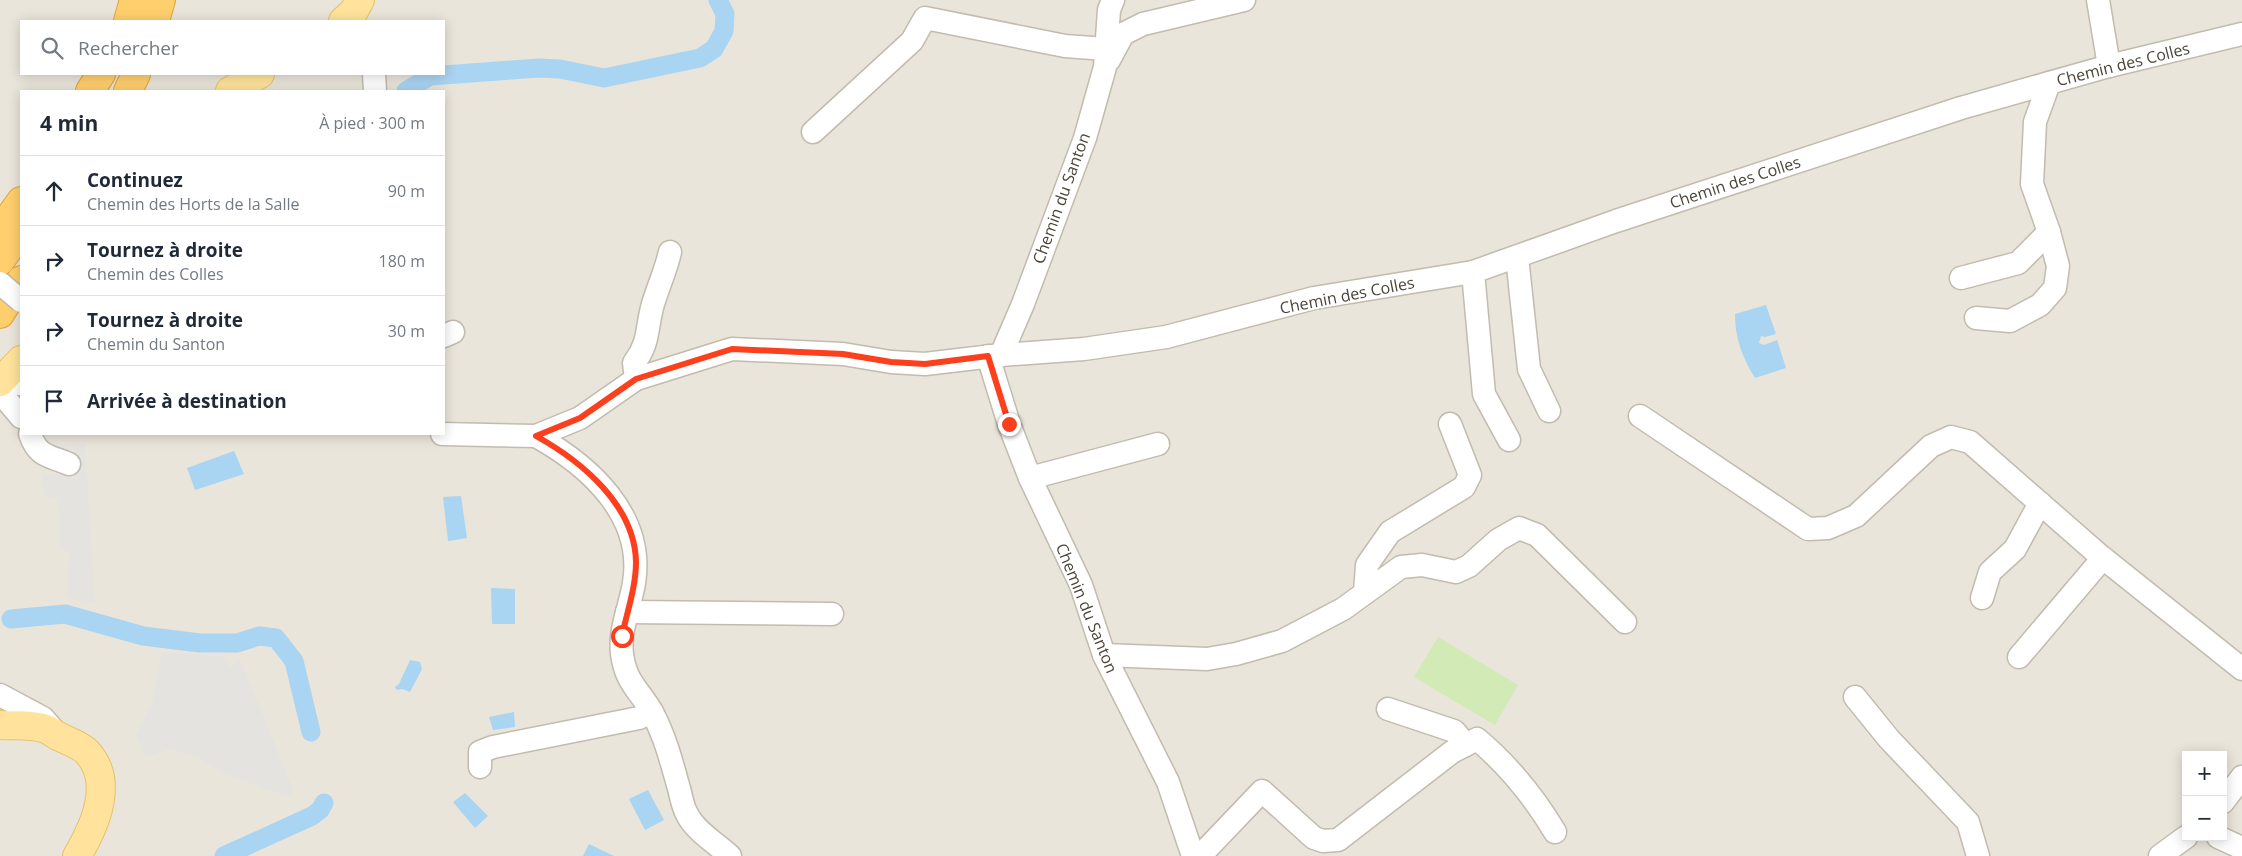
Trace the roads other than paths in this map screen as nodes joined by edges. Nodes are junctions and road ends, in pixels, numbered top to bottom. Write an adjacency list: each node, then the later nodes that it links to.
1 (134, 0): 6 (highway)
2 (161, 0): 7 (highway)
3 (1113, 0): 9 (street, Chemin du Santon)
4 (1244, 0): 9 (street, Chemin du Santon)
5 (2098, 0): 10 (street)
6 (128, 20)
7 (155, 20)
8 (2242, 34): 10 (street, Chemin des Colles)
9 (1105, 58): 22 (street); 39 (street, Chemin du Santon)
10 (2109, 66): 16 (street, Chemin des Colles)
11 (99, 75): 17 (highway)
12 (109, 75): 18 (highway)
13 (136, 75): 19 (highway)
14 (258, 75): 20 (main road)
15 (374, 75): 21 (street)
16 (2049, 83): 25 (street); 28 (street, Chemin des Colles)
17 (91, 90)
18 (102, 90)
19 (128, 90)
20 (232, 90)
21 (375, 90)
22 (813, 132)
23 (20, 202): 24 (highway)
24 (0, 230)
25 (2050, 232): 32 (street); 38 (street)
26 (20, 233): 29 (highway)
27 (670, 252): 40 (street)
28 (1517, 257): 30 (street, Chemin des Colles); 42 (street)
29 (0, 261)
30 (1473, 272): 39 (street, Chemin des Colles); 49 (street)
31 (20, 274): 35 (highway)
32 (1961, 278)
33 (20, 282): 37 (highway)
34 (0, 283): 36 (street, bridge)
35 (0, 300)
36 (20, 300)
37 (0, 314)
38 (1976, 318)
39 (995, 355): 40 (street, Chemin des Colles); 52 (street, Chemin du Santon)
40 (636, 379): 48 (street, Chemin des Colles)
41 (11, 384): 43 (street)
42 (1549, 410)
43 (20, 414)
44 (1640, 416): 53 (street)
45 (1450, 424): 55 (street)
46 (445, 434): 48 (street, Chemin des Colles)
47 (31, 435): 51 (street)
48 (536, 436): 57 (street)
49 (1509, 440)
50 (1158, 444): 52 (street)
51 (69, 464)
52 (1030, 478): 60 (street, Chemin du Santon)
53 (2040, 503): 54 (street); 56 (street)
54 (2103, 558): 61 (street); 62 (street)
55 (1365, 593): 59 (street); 60 (street)
56 (1982, 598)
57 (627, 612): 58 (street); 66 (street)
58 (832, 614)
59 (1625, 622)
60 (1104, 655): 80 (street, Chemin du Santon)
61 (2019, 657)
62 (2242, 669)
63 (0, 694): 68 (street)
64 (1855, 697): 82 (street)
65 (1388, 709): 70 (street)
66 (652, 712): 71 (street); 79 (street)
67 (0, 725): 68 (main road)
68 (60, 737): 69 (main road); 78 (main road)
69 (0, 743)
70 (1466, 745): 74 (street); 81 (street)
71 (480, 768)
72 (2242, 777): 73 (street)
73 (2227, 797)
74 (1555, 832)
75 (2182, 840): 83 (street)
76 (2227, 841): 77 (street)
77 (2242, 848)
78 (77, 856)
79 (730, 856)
80 (1193, 856)
81 (1200, 856)
82 (1978, 856)
83 (2160, 856)

